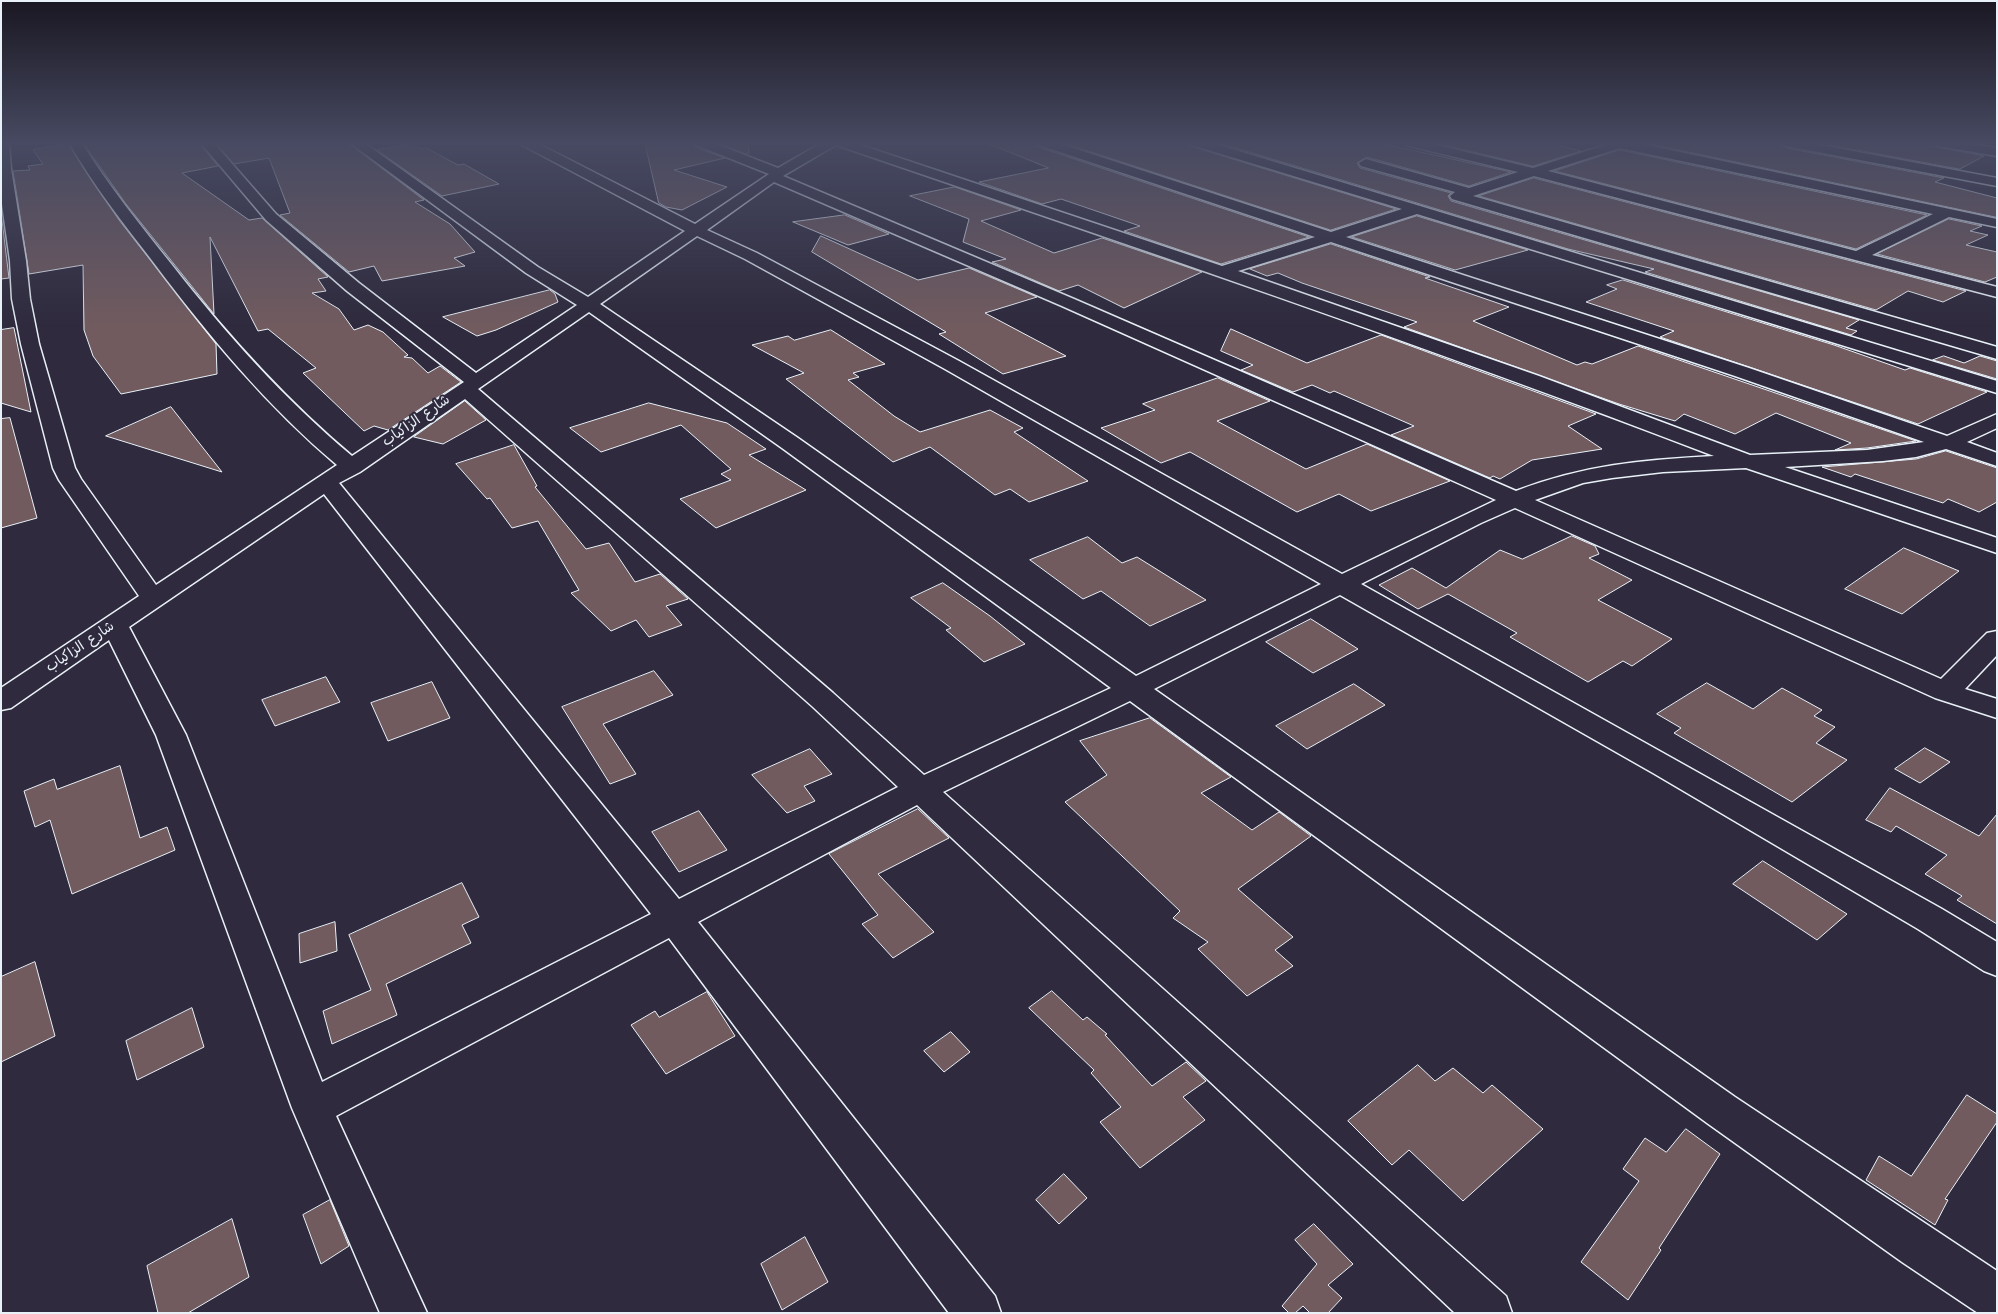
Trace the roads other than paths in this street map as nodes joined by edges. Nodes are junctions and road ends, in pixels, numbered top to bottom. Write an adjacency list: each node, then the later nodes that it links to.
1 (9, 203): 23 (street)
2 (116, 203): 35 (street)
3 (259, 203): 29 (street)
4 (440, 203): 25 (street)
5 (643, 203): 18 (street)
6 (735, 203): 18 (street, شارع الزاكياب)
7 (841, 203): 36 (street)
8 (1022, 203): 21 (street)
9 (1231, 203): 19 (street)
10 (1393, 203): 15 (street)
11 (1436, 203): 15 (street)
12 (1496, 203): 26 (street)
13 (1657, 203): 20 (street)
14 (1906, 203): 16 (street)
15 (1415, 210): 19 (street); 27 (street)
16 (1948, 212): 17 (street); 20 (street)
17 (1997, 223)
18 (696, 230): 25 (street, شارع الزاكياب); 38 (street)
19 (1330, 236): 21 (street); 32 (street)
20 (1859, 255): 22 (street)
21 (1222, 271): 34 (street)
22 (1997, 292)
23 (21, 299): 24 (street); 39 (street)
24 (1, 300)
25 (588, 306): 29 (street, شارع الزاكياب); 42 (street)
26 (1913, 329): 27 (street); 28 (street)
27 (1878, 351): 30 (street)
28 (1997, 353)
29 (471, 385): 35 (street, شارع الزاكياب); 46 (street)
30 (1997, 387)
31 (1997, 420): 32 (street)
32 (1949, 442): 33 (street); 34 (street)
33 (1997, 460)
34 (1748, 462): 36 (street); 37 (street)
35 (339, 474): 39 (street, شارع الزاكياب); 47 (street)
36 (1514, 500): 38 (street); 43 (street)
37 (1997, 546)
38 (1342, 584): 42 (street); 48 (street)
39 (153, 598): 40 (street, شارع الزاكياب)
40 (115, 625): 44 (street, شارع الزاكياب); 49 (street)
41 (1997, 639): 43 (street)
42 (1134, 688): 46 (street); 50 (street)
43 (1945, 692): 45 (street)
44 (1, 701)
45 (1997, 709)
46 (921, 789): 47 (street); 53 (street)
47 (674, 919): 49 (street); 52 (street)
48 (1997, 961)
49 (312, 1108): 51 (street)
50 (1997, 1298)
51 (404, 1313)
52 (978, 1313)
53 (1489, 1313)

